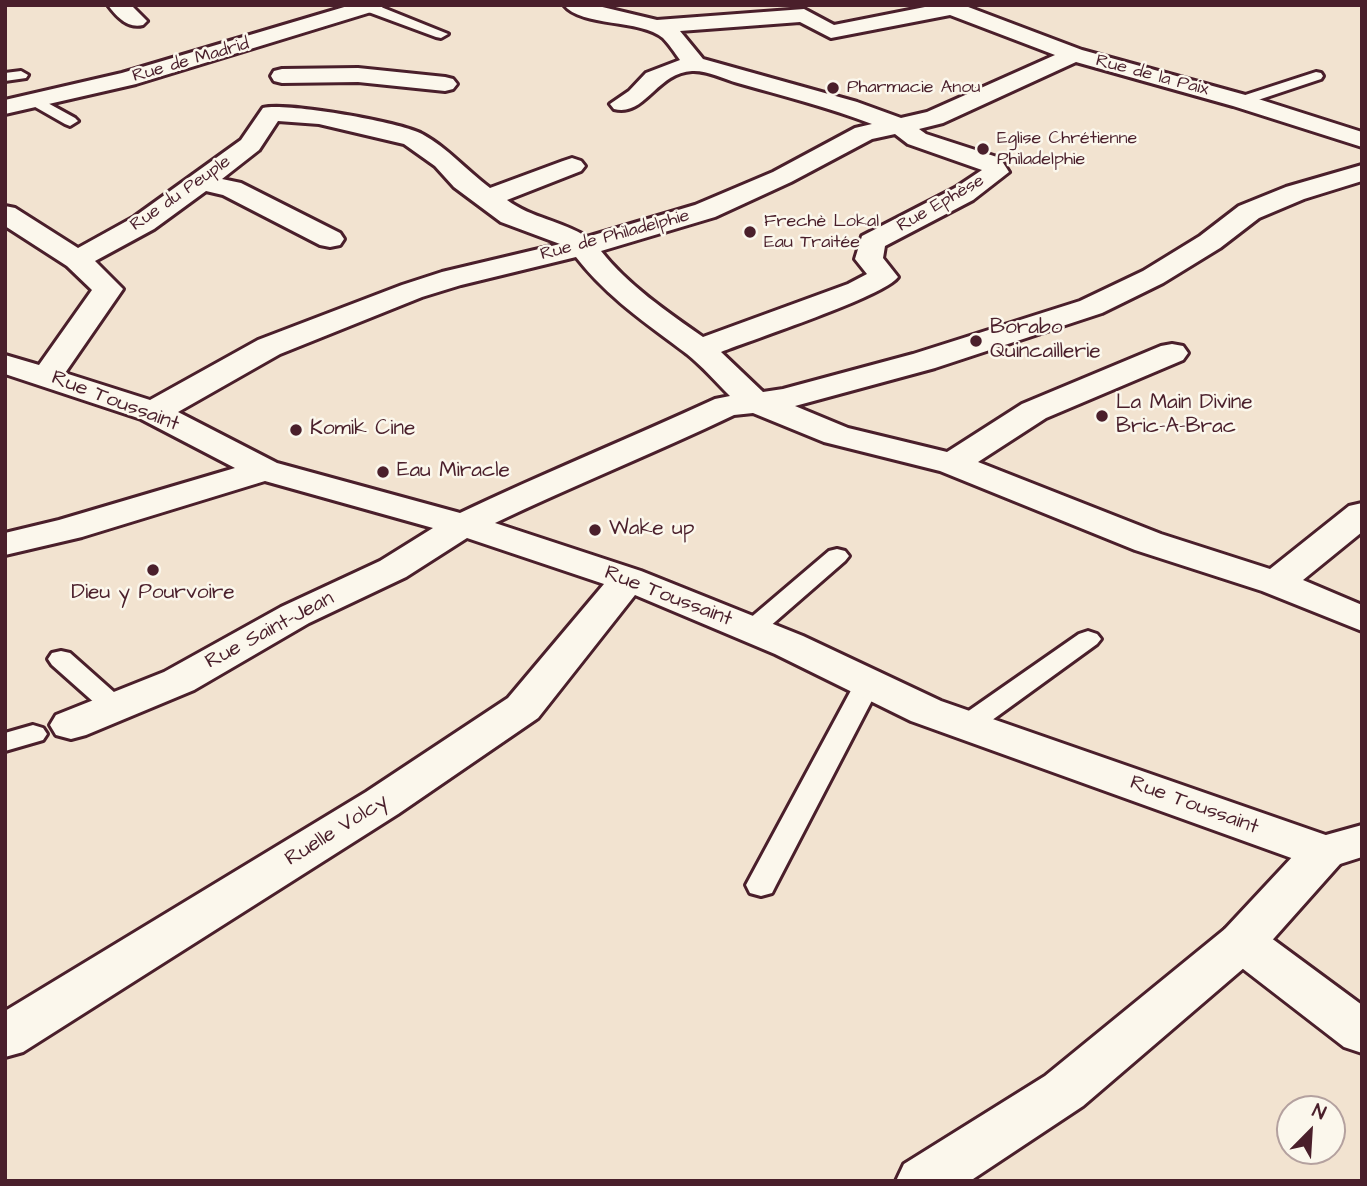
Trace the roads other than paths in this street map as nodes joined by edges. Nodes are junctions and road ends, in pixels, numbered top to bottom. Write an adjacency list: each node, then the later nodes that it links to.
1 (118, 5): 5 (street)
2 (574, 5): 6 (street)
3 (371, 6): 7 (lane); 8 (street, Rue de Madrid)
4 (949, 7): 6 (street); 9 (street, Rue de la Paix)
5 (136, 21)
6 (657, 26): 10 (street)
7 (441, 34)
8 (262, 40): 11 (street); 14 (street, Rue de Madrid)
9 (1074, 55): 15 (street, Rue de la Paix); 20 (street, Rue de Philadelphie)
10 (695, 64): 16 (street); 20 (street, Rue Ephèse)
11 (282, 76): 13 (street); 18 (street, Rue du Peuple)
12 (1316, 76): 15 (lane)
13 (445, 84)
14 (34, 101): 17 (street, Rue de Madrid); 19 (lane)
15 (1241, 101): 21 (street, Rue de la Paix)
16 (622, 103)
17 (5, 107)
18 (271, 113): 24 (street, Rue du Peuple); 25 (street)
19 (70, 121)
20 (900, 126): 28 (street, Rue de Philadelphie); 30 (street, Rue Ephèse)
21 (1362, 140)
22 (572, 166): 25 (street)
23 (1362, 173): 34 (street, Rue Saint-Jean)
24 (201, 182): 27 (street); 29 (street, Rue du Peuple)
25 (489, 198): 28 (street)
26 (5, 214): 29 (street)
27 (330, 239)
28 (583, 247): 30 (street); 35 (street, Rue de Philadelphie)
29 (78, 260): 33 (street)
30 (700, 349): 34 (street)
31 (1172, 353): 36 (street)
32 (5, 364): 33 (street, Rue Toussaint)
33 (48, 375): 35 (street, Rue Toussaint)
34 (755, 402): 36 (street); 39 (street, Rue Saint-Jean)
35 (153, 412): 37 (street, Rue Toussaint)
36 (952, 464): 43 (street)
37 (265, 470): 39 (street, Rue Toussaint); 40 (street)
38 (1362, 514): 43 (street)
39 (463, 525): 42 (street, Rue Toussaint); 49 (street, Rue Saint-Jean)
40 (5, 544)
41 (837, 556): 45 (lane)
42 (628, 579): 45 (street, Rue Toussaint); 58 (street, Ruelle Volcy)
43 (1276, 583): 44 (street)
44 (1362, 619)
45 (751, 630): 48 (street, Rue Toussaint)
46 (1088, 639): 51 (lane)
47 (61, 659): 49 (lane)
48 (868, 683): 51 (street, Rue Toussaint); 55 (lane)
49 (115, 707): 50 (street, Rue Saint-Jean)
50 (71, 725)
51 (967, 725): 54 (street, Rue Toussaint)
52 (33, 734): 53 (lane)
53 (5, 742)
54 (1343, 846): 56 (street)
55 (761, 885)
56 (1242, 942): 57 (street); 59 (street)
57 (1362, 1033)
58 (5, 1037)
59 (929, 1180)

